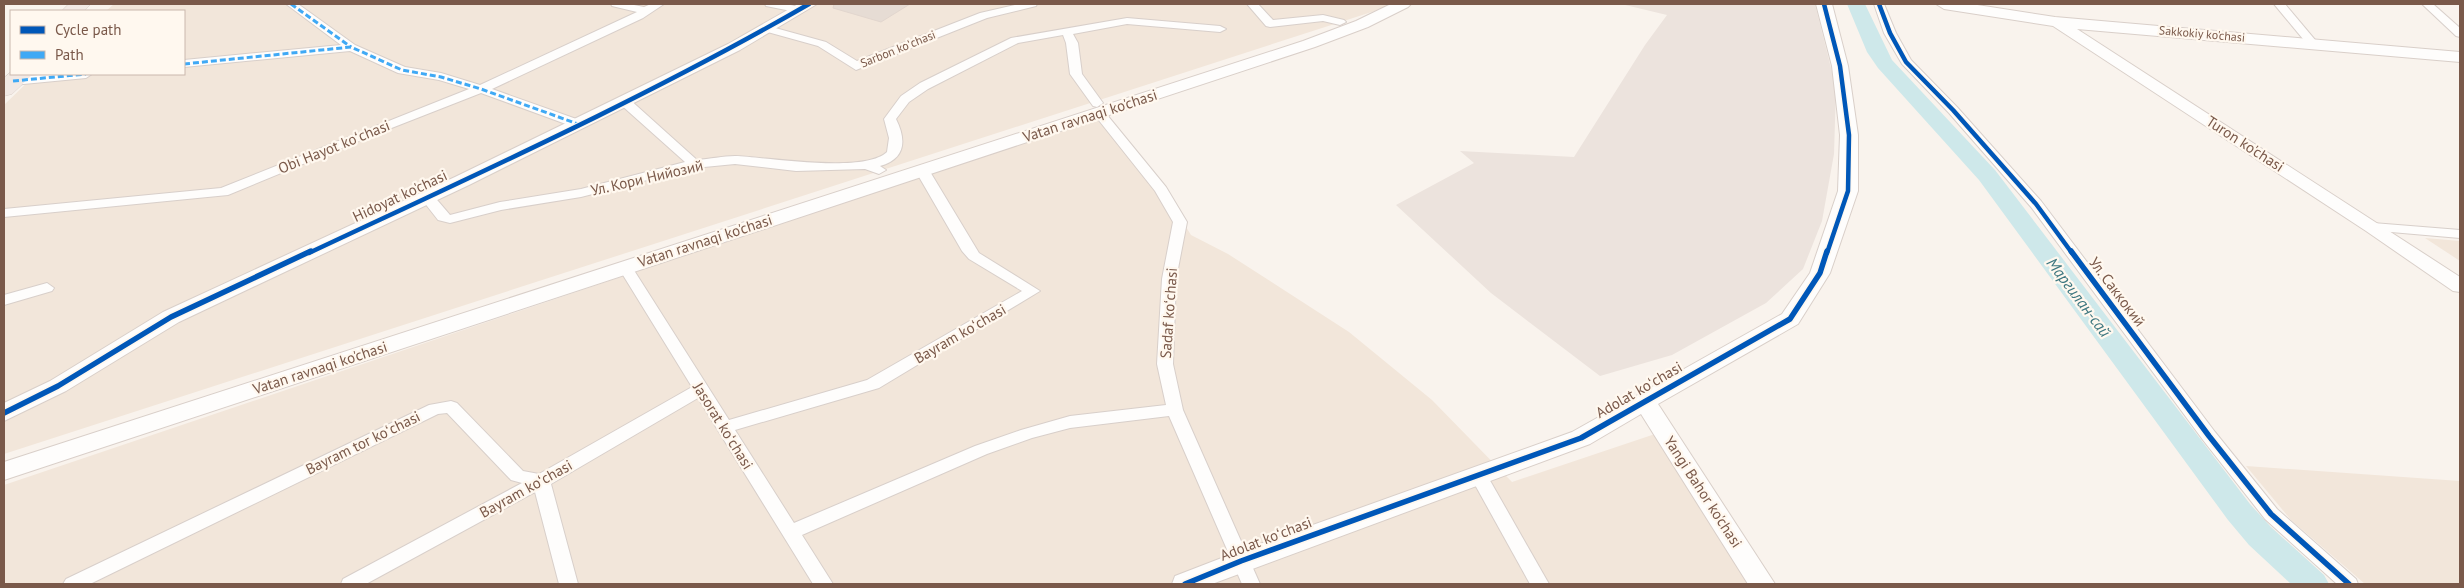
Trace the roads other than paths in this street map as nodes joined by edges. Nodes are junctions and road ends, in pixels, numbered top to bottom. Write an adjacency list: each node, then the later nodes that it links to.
1 (291, 4): 24 (street)
2 (616, 4): 16 (street)
3 (659, 4): 16 (street, Obi Hayot koʻchasi)
4 (770, 4): 15 (street)
5 (1032, 4): 19 (street, Sarbon koʻchasi)
6 (1252, 4): 17 (street)
7 (1381, 4): 17 (street, Vatan ravnaqi ko'chasi)
8 (1403, 4): 31 (street, Vatan ravnaqi ko'chasi)
9 (1824, 4): 46 (street, Adolat koʻchasi)
10 (1879, 4): 64 (street, Ул. Саккокий)
11 (1944, 4): 18 (street, Sakkokiy ko'chasi)
12 (2029, 4): 18 (street, Turon ko'chasi)
13 (2279, 4): 23 (street)
14 (2427, 4): 22 (street)
15 (805, 7): 19 (street, Hidoyat ko'chasi)
16 (645, 11): 29 (street, Obi Hayot koʻchasi)
17 (1340, 22): 31 (street, Vatan ravnaqi ko'chasi)
18 (2055, 22): 23 (street, Sakkokiy ko'chasi); 39 (street, Turon ko'chasi)
19 (768, 29): 30 (street, Hidoyat ko'chasi)
20 (1220, 29): 21 (street)
21 (1066, 31): 31 (street, Sadaf koʻchasi); 35 (street, Ул. Кори Нийозий)
22 (2460, 34)
23 (2312, 43): 25 (street, Sakkokiy ko'chasi)
24 (351, 47): 26 (street); 29 (street)
25 (2460, 57)
26 (185, 64)
27 (61, 75): 28 (street)
28 (11, 77)
29 (481, 89): 33 (street); 38 (street, Obi Hayot koʻchasi)
30 (624, 101): 33 (street, Hidoyat ko'chasi); 34 (street)
31 (1098, 108): 32 (street, Vatan ravnaqi ko'chasi); 47 (street, Sadaf koʻchasi)
32 (1063, 119): 35 (street, Vatan ravnaqi ko'chasi); 36 (street, Vatan ravnaqi ko'chasi)
33 (578, 124): 37 (street, Hidoyat ko'chasi)
34 (694, 164): 35 (street, Ул. Кори Нийозий); 37 (street, Ул. Кори Нийозий)
35 (873, 167): 50 (street, Vatan ravnaqi ko'chasi)
36 (922, 170): 41 (street, Vatan ravnaqi ko'chasi); 49 (street, Bayram koʻchasi)
37 (427, 197): 48 (street, Hidoyat ko'chasi)
38 (4, 213)
39 (2373, 227): 40 (street); 42 (street, Turon ko'chasi)
40 (2460, 234)
41 (625, 267): 45 (street, Jasorat koʻchasi); 51 (street, Vatan ravnaqi ko'chasi)
42 (2460, 286)
43 (47, 288): 44 (street)
44 (4, 300)
45 (700, 390): 49 (street, Jasorat koʻchasi); 53 (street, Bayram koʻchasi)
46 (1644, 400): 52 (street, Adolat koʻchasi); 63 (street, Yangi Bahor ko'chasi)
47 (1174, 410): 54 (street); 55 (street, Sadaf koʻchasi)
48 (4, 414)
49 (724, 427): 54 (street, Jasorat koʻchasi)
50 (4, 456)
51 (4, 471)
52 (1478, 474): 55 (street, Adolat koʻchasi); 62 (street)
53 (541, 481): 56 (street, Bayram tor koʻchasi); 57 (street, Bayram koʻchasi); 58 (street)
54 (790, 532): 59 (street, Jasorat koʻchasi)
55 (1241, 560): 60 (street, Adolat koʻchasi); 61 (street, Sadaf koʻchasi)
56 (72, 584)
57 (350, 584)
58 (570, 584)
59 (823, 584)
60 (1185, 584)
61 (1251, 584)
62 (1540, 584)
63 (1762, 584)
64 (2349, 584)

